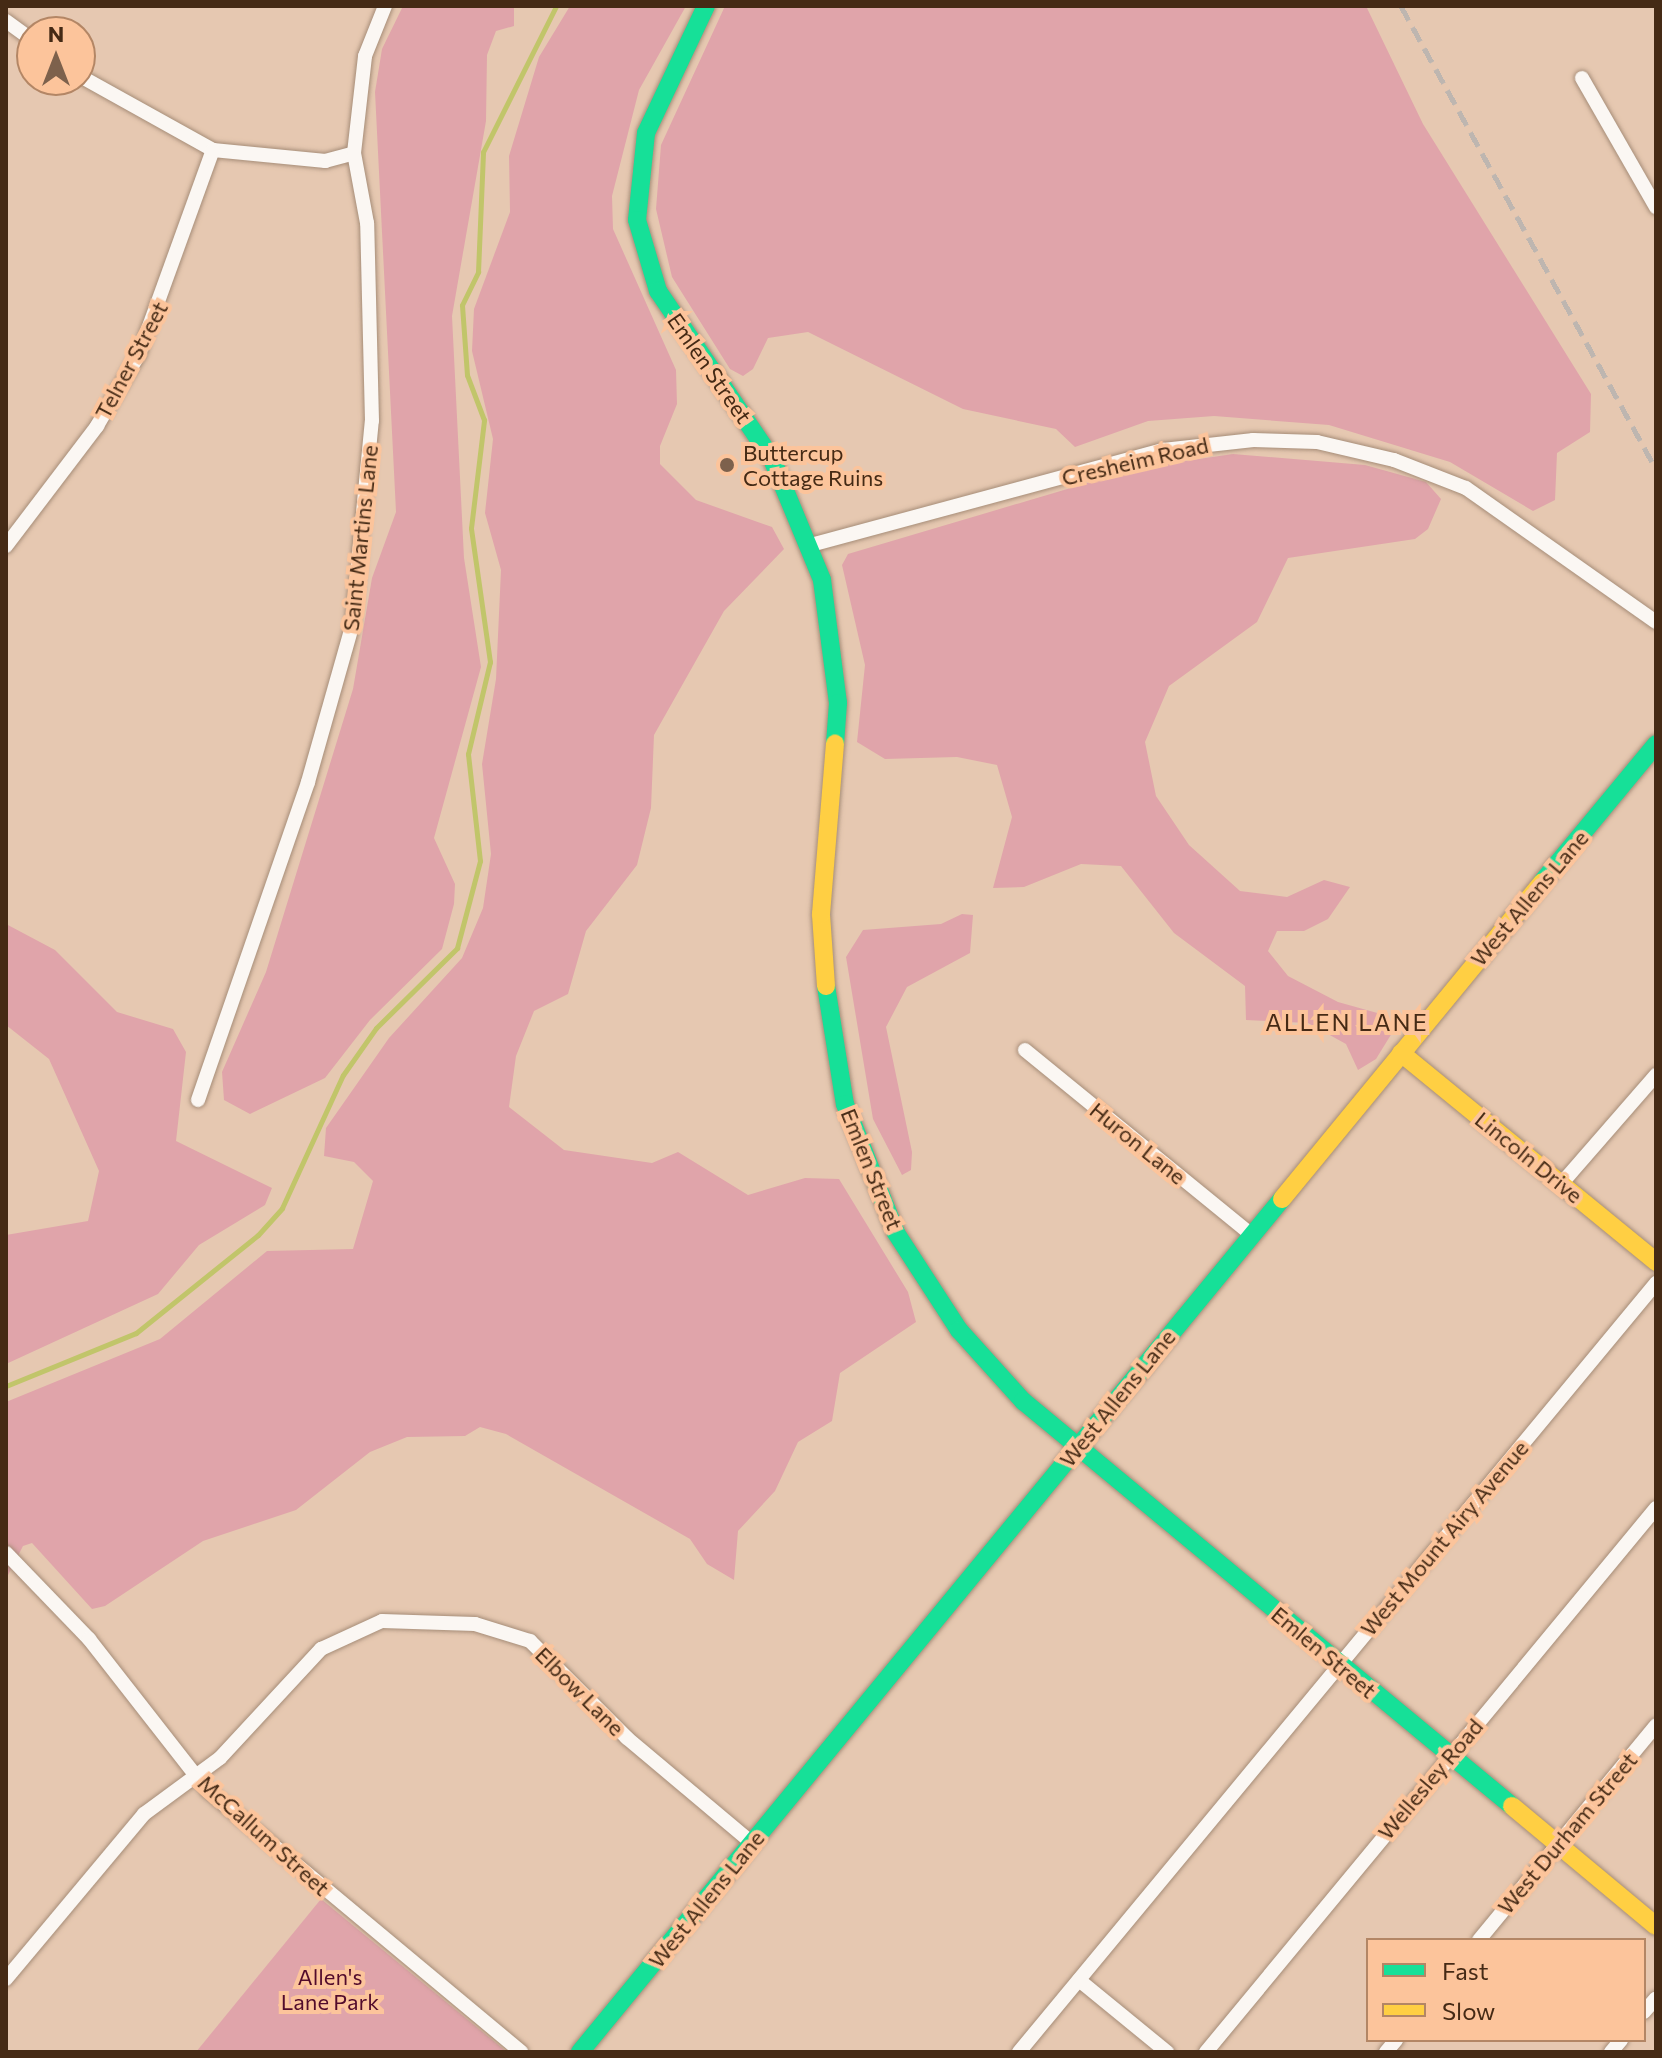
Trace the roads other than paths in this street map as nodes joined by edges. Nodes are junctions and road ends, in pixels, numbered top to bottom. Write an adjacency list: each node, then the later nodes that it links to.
1 (385, 6): 6 (street, Saint Martins Lane)
2 (706, 6): 8 (main road, Emlen Street)
3 (1582, 78): 7 (street)
4 (96, 85): 5 (street)
5 (213, 150): 6 (street); 9 (street, Telner Street)
6 (354, 153): 15 (street, Saint Martins Lane)
7 (1656, 207)
8 (811, 545): 10 (street, Cresheim Road); 20 (main road, Emlen Street)
9 (6, 546)
10 (1656, 622)
11 (1656, 744): 13 (main road, West Allens Lane)
12 (1025, 1050): 17 (street, Huron Lane)
13 (1401, 1053): 16 (main road, Lincoln Drive); 17 (main road, West Allens Lane)
14 (1656, 1075): 16 (street)
15 (198, 1100)
16 (1561, 1184): 18 (main road, Lincoln Drive)
17 (1252, 1235): 20 (main road, West Allens Lane)
18 (1656, 1262)
19 (1656, 1283): 23 (street, West Mount Airy Avenue)
20 (1076, 1448): 23 (main road, Emlen Street); 27 (main road, West Allens Lane)
21 (1656, 1508): 25 (street, Wellesley Road)
22 (6, 1553): 26 (street, McCallum Street)
23 (1339, 1665): 25 (main road, Emlen Street); 32 (street, West Mount Airy Avenue)
24 (1656, 1725): 28 (street, West Durham Street)
25 (1450, 1756): 28 (main road, Emlen Street); 37 (street, Wellesley Road)
26 (195, 1776): 27 (street, Elbow Lane); 31 (street, Elbow Lane); 33 (street, McCallum Street)
27 (752, 1843): 34 (main road, West Allens Lane)
28 (1557, 1845): 29 (main road, Emlen Street); 30 (street, West Durham Street)
29 (1656, 1926)
30 (1481, 1938)
31 (6, 1979)
32 (1079, 1980): 35 (street, West Mount Airy Avenue); 36 (street)
33 (521, 2052)
34 (580, 2052)
35 (1019, 2052)
36 (1167, 2052)
37 (1206, 2052)

